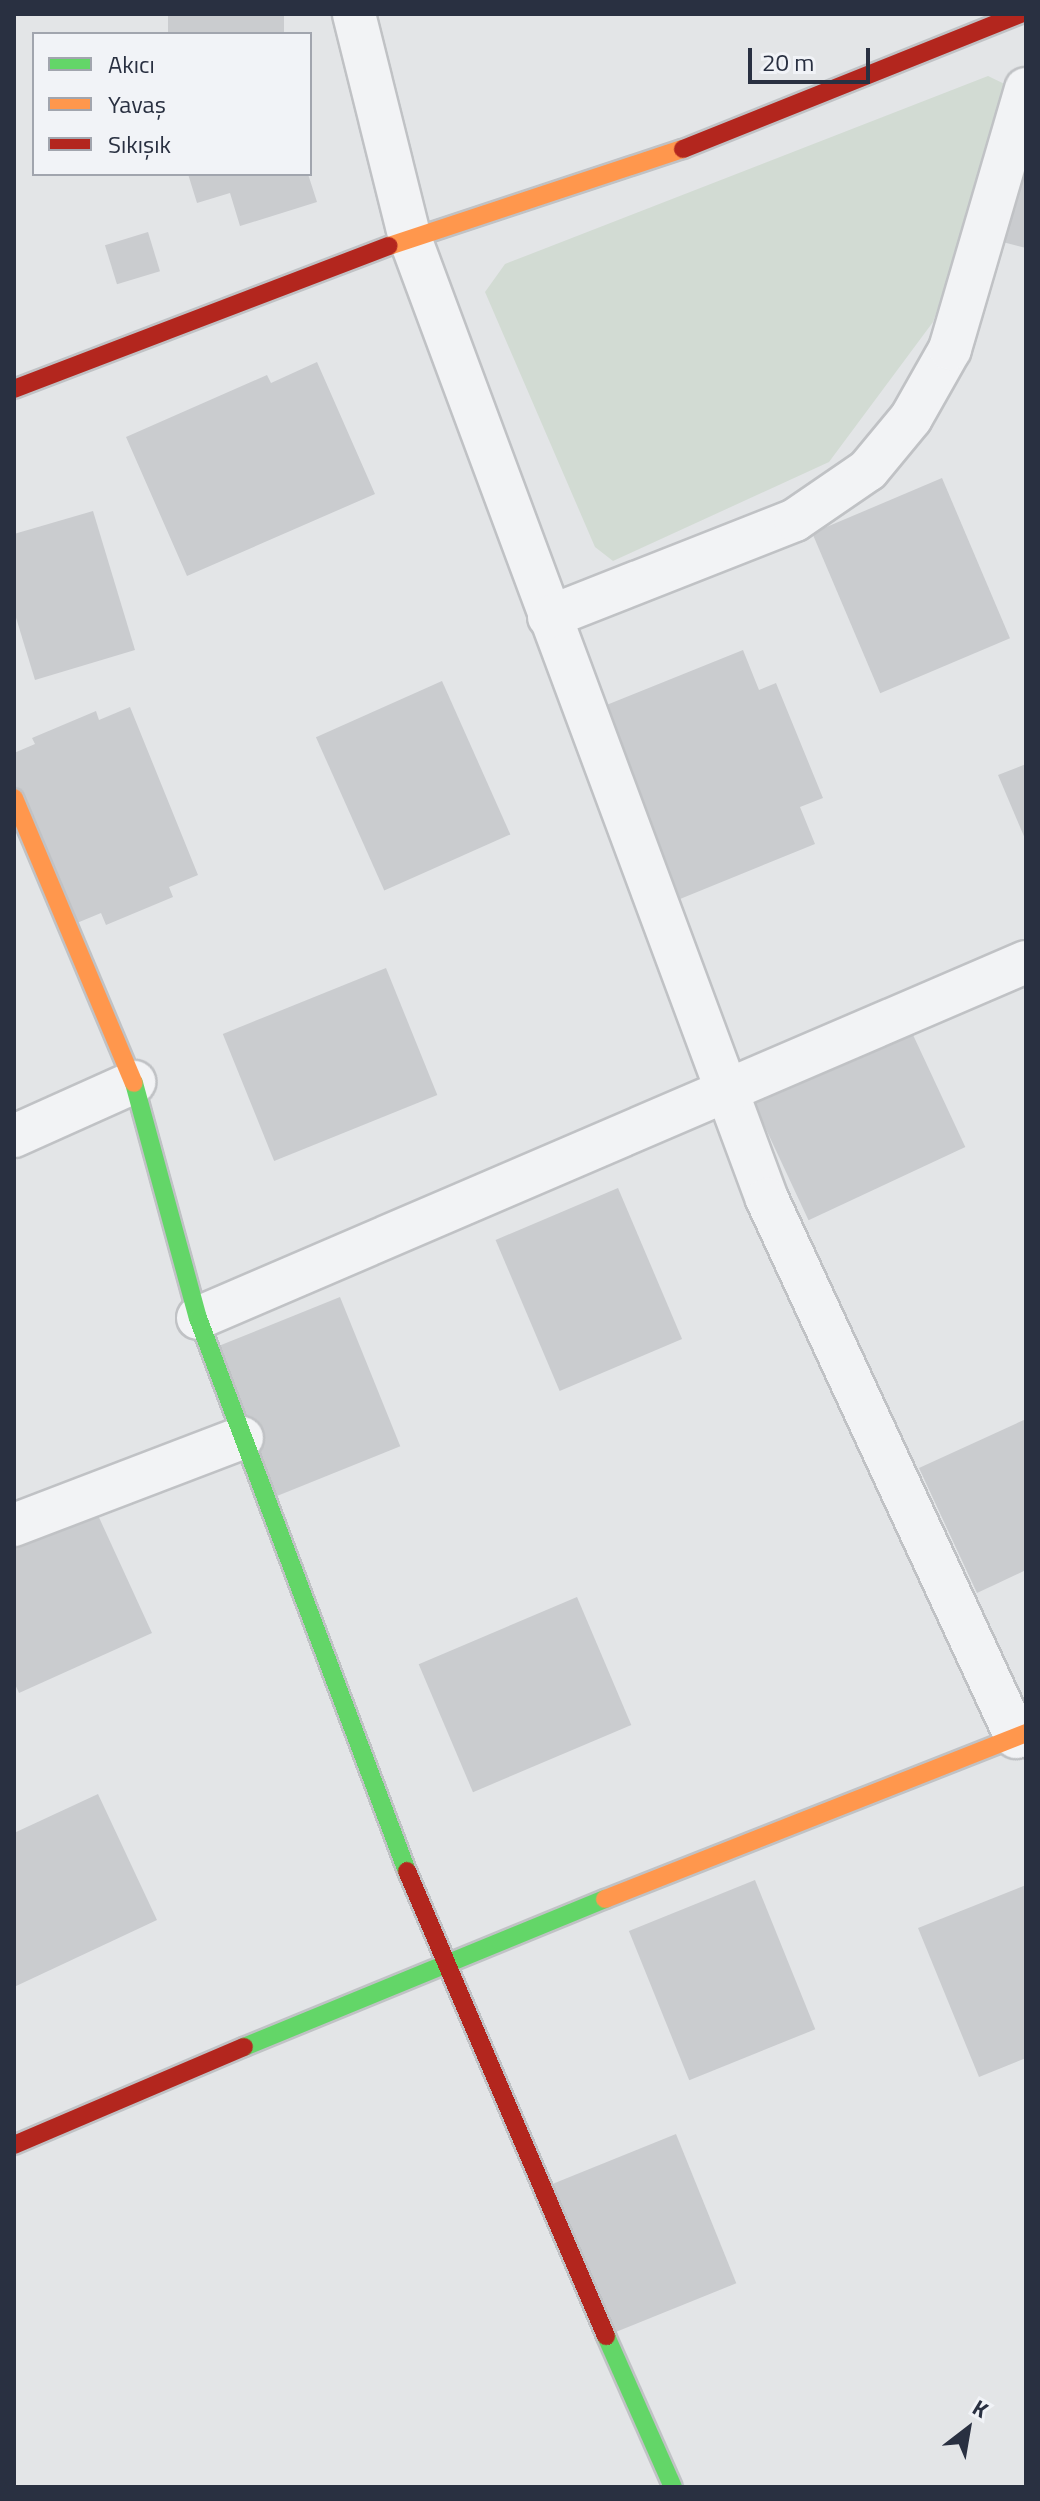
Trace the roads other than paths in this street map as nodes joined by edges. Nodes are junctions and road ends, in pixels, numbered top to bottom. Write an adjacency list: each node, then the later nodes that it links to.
1 (354, 14): 4 (street)
2 (1021, 14): 4 (street)
3 (1026, 89): 6 (street)
4 (410, 238): 5 (street); 6 (street)
5 (14, 389)
6 (549, 617): 10 (street)
7 (14, 798): 9 (street)
8 (1026, 962): 10 (street)
9 (134, 1082): 11 (street); 12 (street)
10 (727, 1086): 12 (street); 15 (street)
11 (14, 1136)
12 (198, 1318): 13 (street)
13 (242, 1438): 14 (street); 16 (street)
14 (14, 1525)
15 (1021, 1735): 16 (street)
16 (442, 1963): 17 (street); 18 (street)
17 (14, 2145)
18 (673, 2487)

